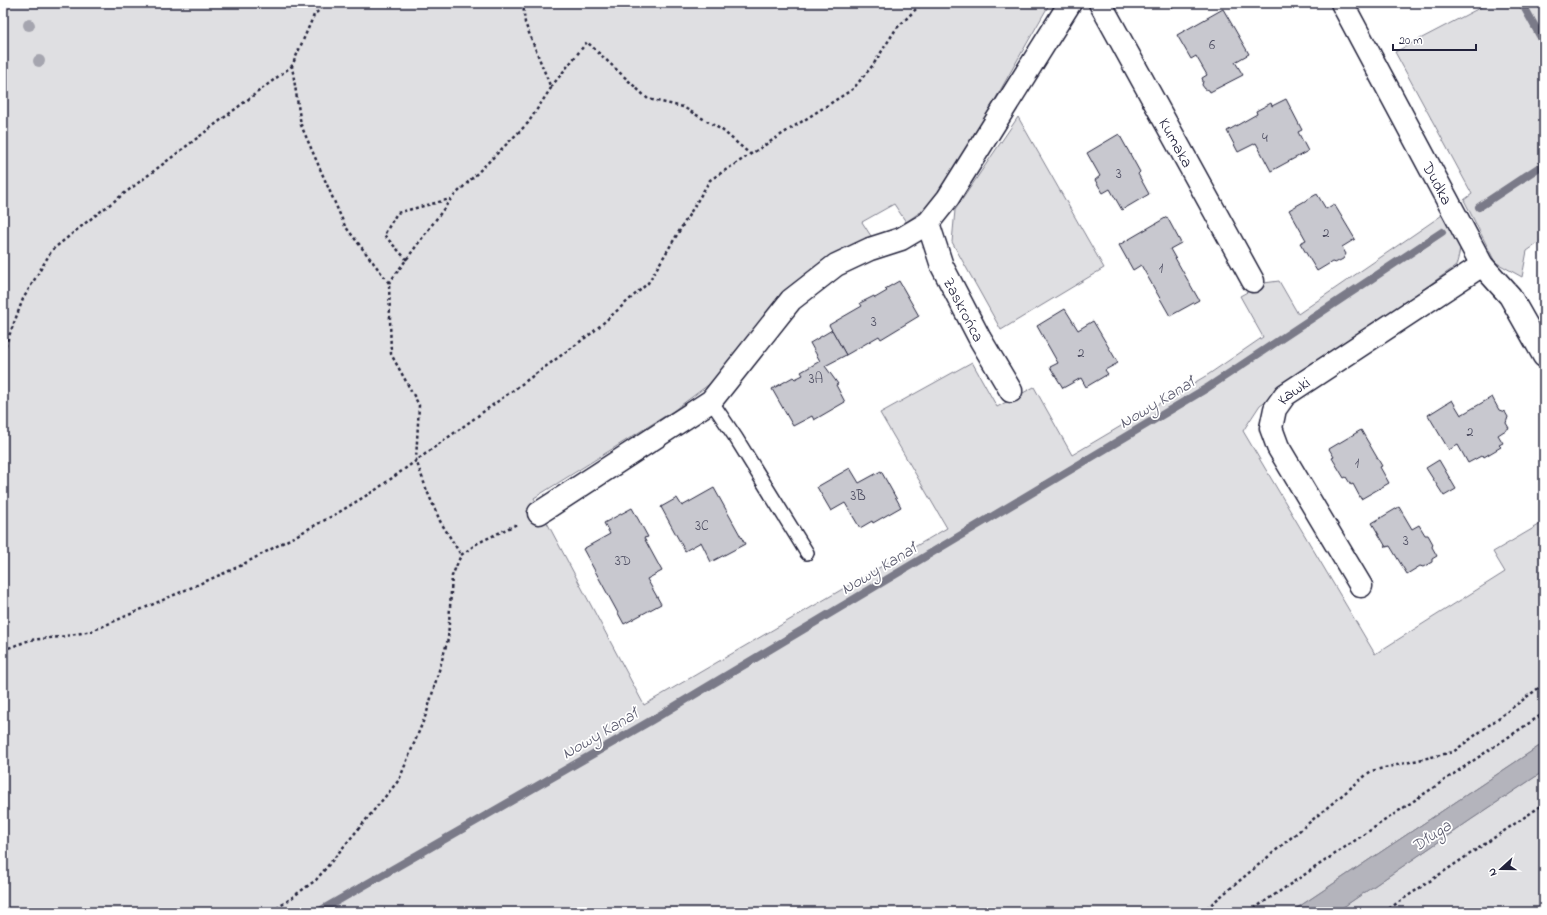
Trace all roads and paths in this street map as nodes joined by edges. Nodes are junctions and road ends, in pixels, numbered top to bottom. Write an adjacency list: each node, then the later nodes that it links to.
1 (327, 3): 7 (path)
2 (523, 3): 8 (path)
3 (922, 3): 9 (path)
4 (1070, 3): 11 (street)
5 (1100, 3): 14 (street, Kumaka)
6 (1342, 3): 13 (street, Dudka)
7 (292, 66): 15 (path); 16 (path)
8 (551, 88): 9 (path); 10 (path)
9 (750, 154): 20 (path)
10 (451, 199): 12 (path); 12 (path)
11 (928, 223): 18 (street, Zaskrońca); 19 (street)
12 (407, 260): 15 (path)
13 (1482, 265): 17 (street, Dudka); 24 (street, Kawki)
14 (1253, 281)
15 (389, 283): 20 (path)
16 (3, 352)
17 (1544, 356)
18 (1011, 391)
19 (711, 402): 21 (street); 22 (lane)
20 (416, 460): 23 (path); 25 (path)
21 (539, 513): 23 (path)
22 (807, 553)
23 (461, 555): 29 (path)
24 (1361, 586)
25 (3, 650)
26 (1544, 684): 30 (path)
27 (1544, 713): 31 (path)
28 (1544, 804): 32 (path)
29 (272, 912)
30 (1202, 912)
31 (1249, 912)
32 (1384, 912)

